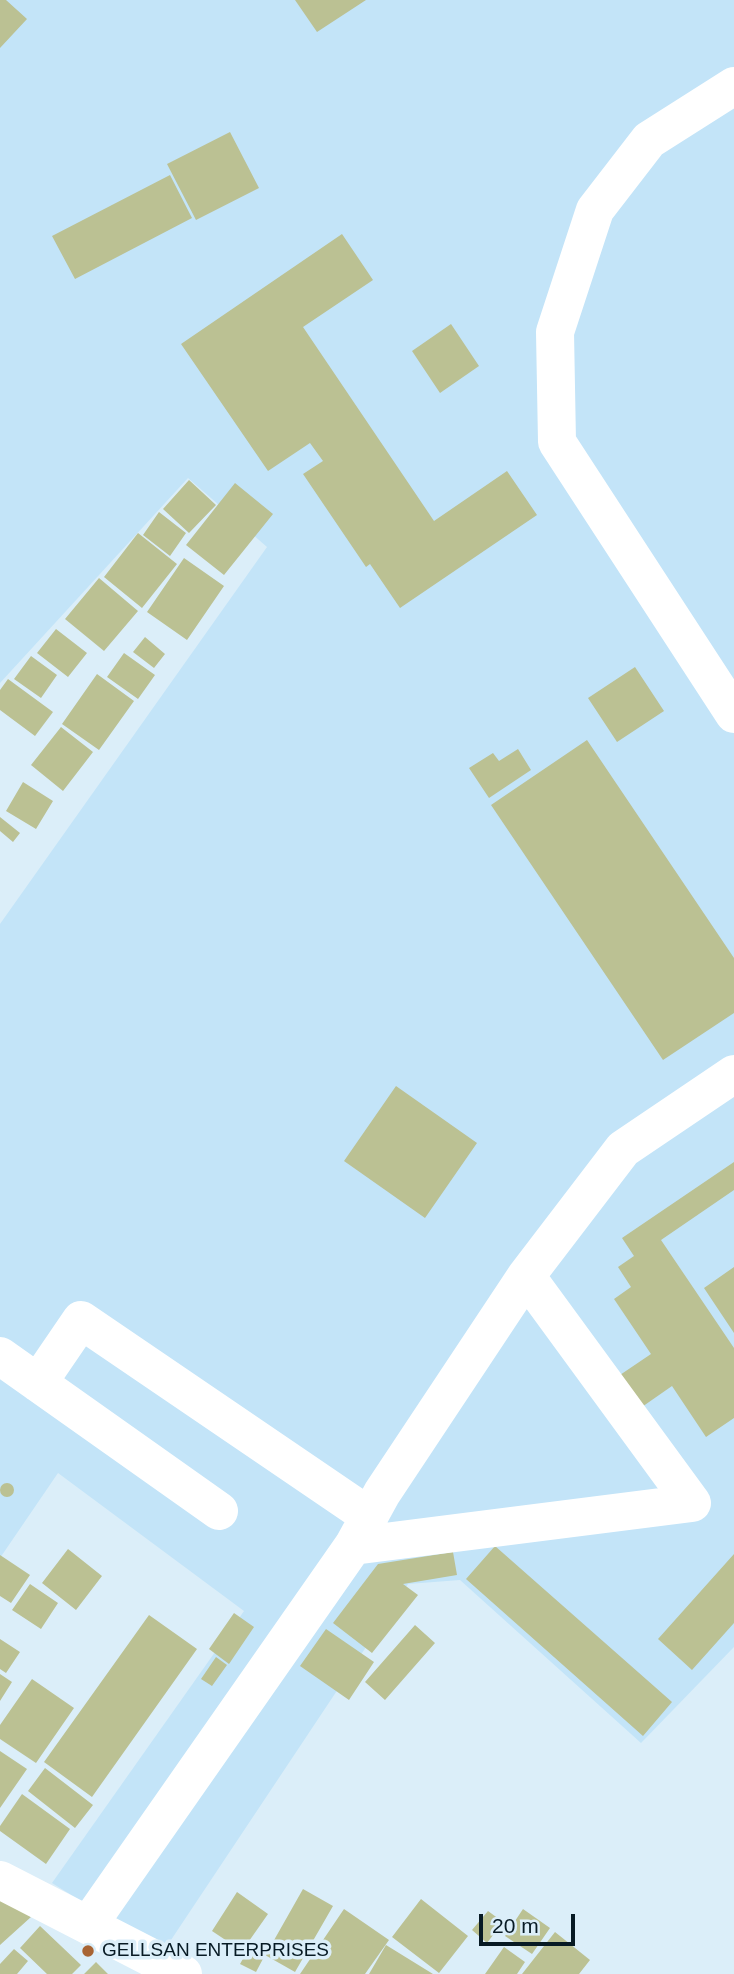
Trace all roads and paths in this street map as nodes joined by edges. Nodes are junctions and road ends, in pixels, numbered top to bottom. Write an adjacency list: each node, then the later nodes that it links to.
1 (734, 86): 2 (main road)
2 (734, 714)
3 (734, 1074): 4 (main road)
4 (526, 1276): 8 (main road); 8 (main road)
5 (0, 1356): 6 (main road)
6 (38, 1383): 7 (main road); 8 (main road)
7 (219, 1511)
8 (361, 1531): 10 (main road)
9 (0, 1881): 10 (main road)
10 (89, 1924): 11 (main road)
11 (183, 1974)

